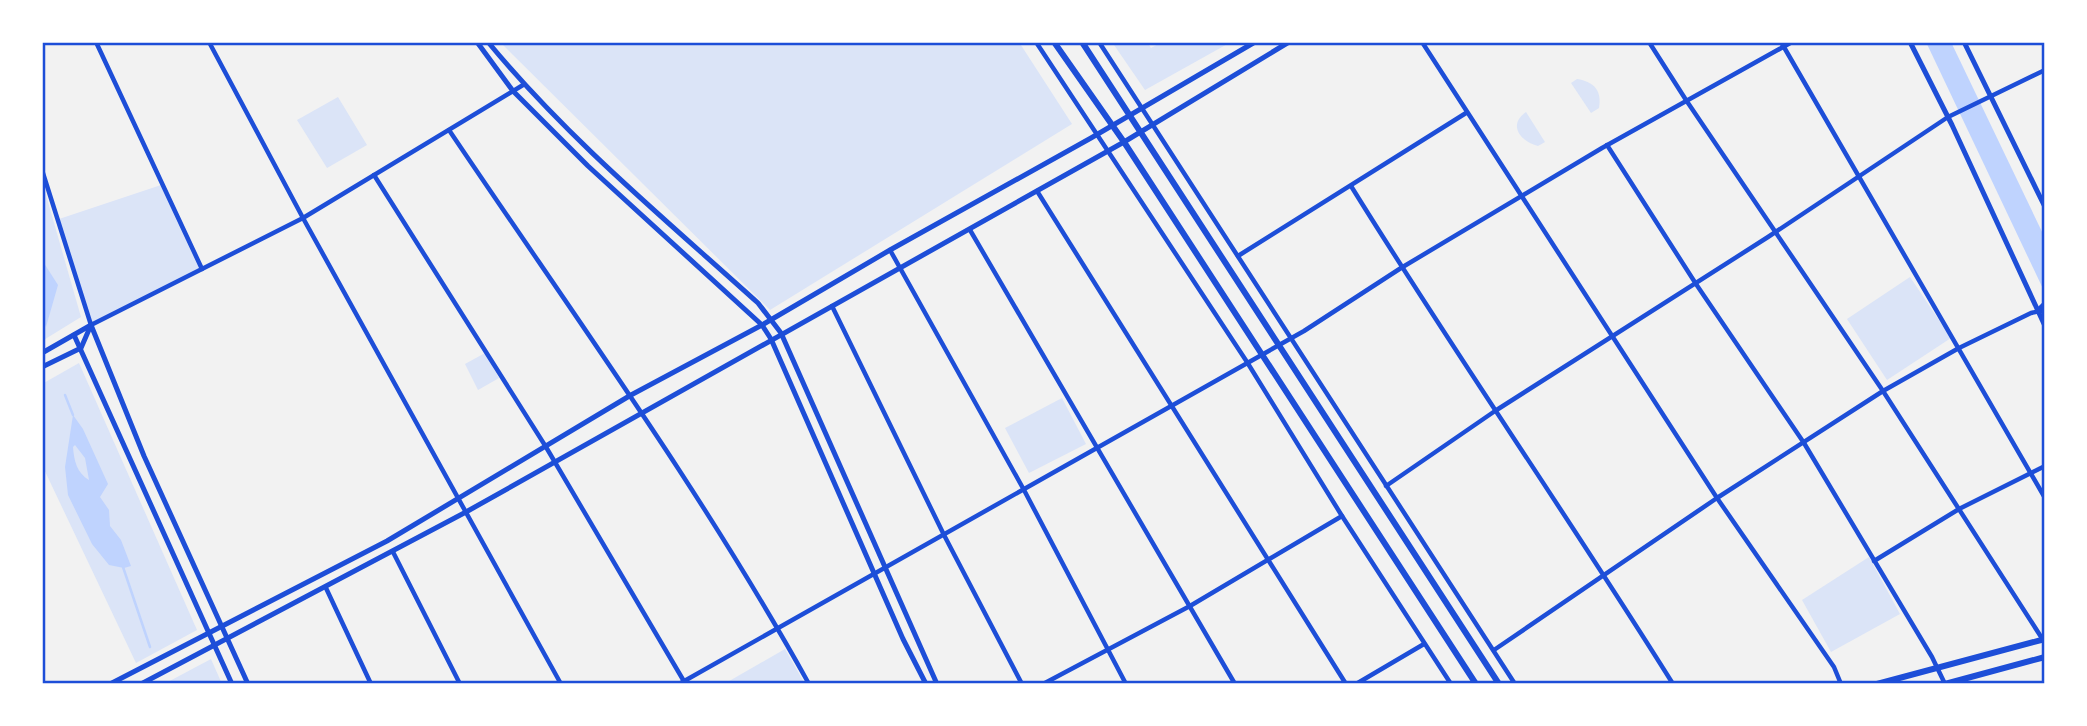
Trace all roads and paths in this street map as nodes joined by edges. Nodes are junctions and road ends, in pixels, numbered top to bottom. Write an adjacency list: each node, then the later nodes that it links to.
1 (96, 42): 48 (street)
2 (209, 42): 41 (street)
3 (477, 42): 19 (street)
4 (488, 42): 18 (street)
5 (1036, 42): 30 (street)
6 (1054, 42): 27 (main road)
7 (1082, 42): 24 (main road)
8 (1099, 42): 22 (street)
9 (1255, 42): 22 (street)
10 (1289, 42): 26 (street)
11 (1422, 42): 23 (street)
12 (1649, 42): 21 (street)
13 (1792, 42): 16 (street)
14 (1910, 42): 25 (street)
15 (1964, 42): 20 (street)
16 (1782, 45): 21 (street); 36 (street)
17 (2045, 70): 20 (street)
18 (523, 85): 19 (street); 54 (street)
19 (513, 91): 28 (street); 56 (street)
20 (1989, 95): 25 (street); 40 (street)
21 (1686, 100): 32 (street); 43 (street)
22 (1142, 107): 24 (street); 26 (street)
23 (1466, 113): 37 (street); 39 (street)
24 (1130, 114): 27 (street); 29 (main road)
25 (1948, 117): 36 (street); 52 (street)
26 (1153, 124): 29 (street); 45 (street)
27 (1112, 125): 30 (street); 31 (main road)
28 (449, 130): 35 (street); 71 (street)
29 (1141, 131): 31 (street); 63 (main road)
30 (1097, 134): 33 (street); 44 (street)
31 (1124, 142): 33 (street); 67 (main road)
32 (1607, 145): 39 (street); 49 (street)
33 (1108, 150): 38 (street); 68 (street)
34 (42, 170): 55 (street)
35 (374, 175): 41 (street); 76 (street)
36 (1858, 178): 43 (street); 65 (street)
37 (1351, 186): 45 (street); 47 (street)
38 (1037, 191): 42 (street); 72 (street)
39 (1520, 197): 47 (street); 60 (street)
40 (2045, 207)
41 (303, 218): 48 (street); 85 (street)
42 (970, 230): 46 (street); 77 (street)
43 (1775, 233): 49 (street); 70 (street)
44 (890, 250): 46 (street); 54 (street)
45 (1238, 256): 61 (street)
46 (901, 268): 51 (street); 82 (street)
47 (1401, 268): 61 (street); 73 (street)
48 (202, 269): 55 (street)
49 (1696, 284): 60 (street); 75 (street)
50 (2045, 303): 52 (street)
51 (832, 306): 58 (street); 89 (street)
52 (2038, 310): 53 (street); 57 (street); 65 (street)
53 (2045, 310)
54 (772, 320): 56 (street); 58 (street)
55 (91, 325): 59 (street); 64 (street); 98 (street)
56 (762, 325): 62 (street); 71 (street)
57 (2045, 326)
58 (781, 333): 62 (street); 93 (street)
59 (74, 335): 64 (street); 66 (street)
60 (1612, 335): 73 (street); 83 (street)
61 (1290, 338): 63 (street); 81 (street)
62 (771, 339): 74 (street); 95 (street)
63 (1278, 344): 67 (street); 128 (main road)
64 (81, 348): 69 (street); 100 (street)
65 (1959, 348): 70 (street); 80 (street)
66 (42, 353)
67 (1260, 354): 68 (street); 127 (main road)
68 (1247, 362): 72 (street); 88 (street)
69 (42, 367)
70 (1883, 391): 75 (street); 86 (street)
71 (631, 395): 74 (street); 76 (street)
72 (1172, 404): 77 (street); 91 (street)
73 (1495, 411): 81 (street); 94 (street)
74 (643, 412): 78 (street); 99 (street)
75 (1804, 443): 83 (street); 92 (street)
76 (546, 447): 78 (street); 85 (street)
77 (1098, 448): 82 (street); 97 (street)
78 (554, 462): 87 (street); 109 (street)
79 (2045, 466): 80 (street)
80 (2031, 473): 84 (street); 86 (street)
81 (1386, 486): 106 (street)
82 (1024, 490): 89 (street); 105 (street)
83 (1717, 498): 94 (street); 131 (street)
84 (2045, 498)
85 (459, 499): 87 (street); 98 (street)
86 (1958, 509): 92 (street); 102 (street)
87 (466, 512): 90 (street); 116 (street)
88 (1342, 516): 91 (street); 103 (street)
89 (944, 535): 93 (street); 120 (street)
90 (393, 552): 96 (street); 115 (street)
91 (1269, 558): 97 (street); 124 (street)
92 (1874, 561): 108 (street)
93 (885, 568): 95 (street); 119 (street)
94 (1604, 573): 106 (street); 130 (street)
95 (875, 574): 99 (street); 118 (street)
96 (326, 588): 101 (street); 114 (street)
97 (1190, 606): 105 (street); 123 (street)
98 (221, 626): 100 (street); 101 (street)
99 (778, 628): 109 (street); 117 (street)
100 (208, 632): 104 (street); 110 (street)
101 (227, 639): 104 (street); 113 (street)
102 (2044, 640): 108 (main road)
103 (1424, 644): 125 (street); 126 (street)
104 (214, 645): 111 (street); 112 (street)
105 (1110, 650): 121 (street); 122 (street)
106 (1494, 650): 129 (street)
107 (2045, 657): 133 (main road)
108 (1938, 667): 132 (main road); 133 (street)
109 (683, 683)
110 (110, 684)
111 (141, 684)
112 (232, 684)
113 (248, 684)
114 (371, 684)
115 (460, 684)
116 (561, 684)
117 (809, 684)
118 (926, 684)
119 (937, 684)
120 (1022, 684)
121 (1043, 684)
122 (1126, 684)
123 (1235, 684)
124 (1346, 684)
125 (1356, 684)
126 (1451, 684)
127 (1476, 684)
128 (1499, 684)
129 (1515, 684)
130 (1673, 684)
131 (1842, 684)
132 (1877, 684)
133 (1945, 684)

